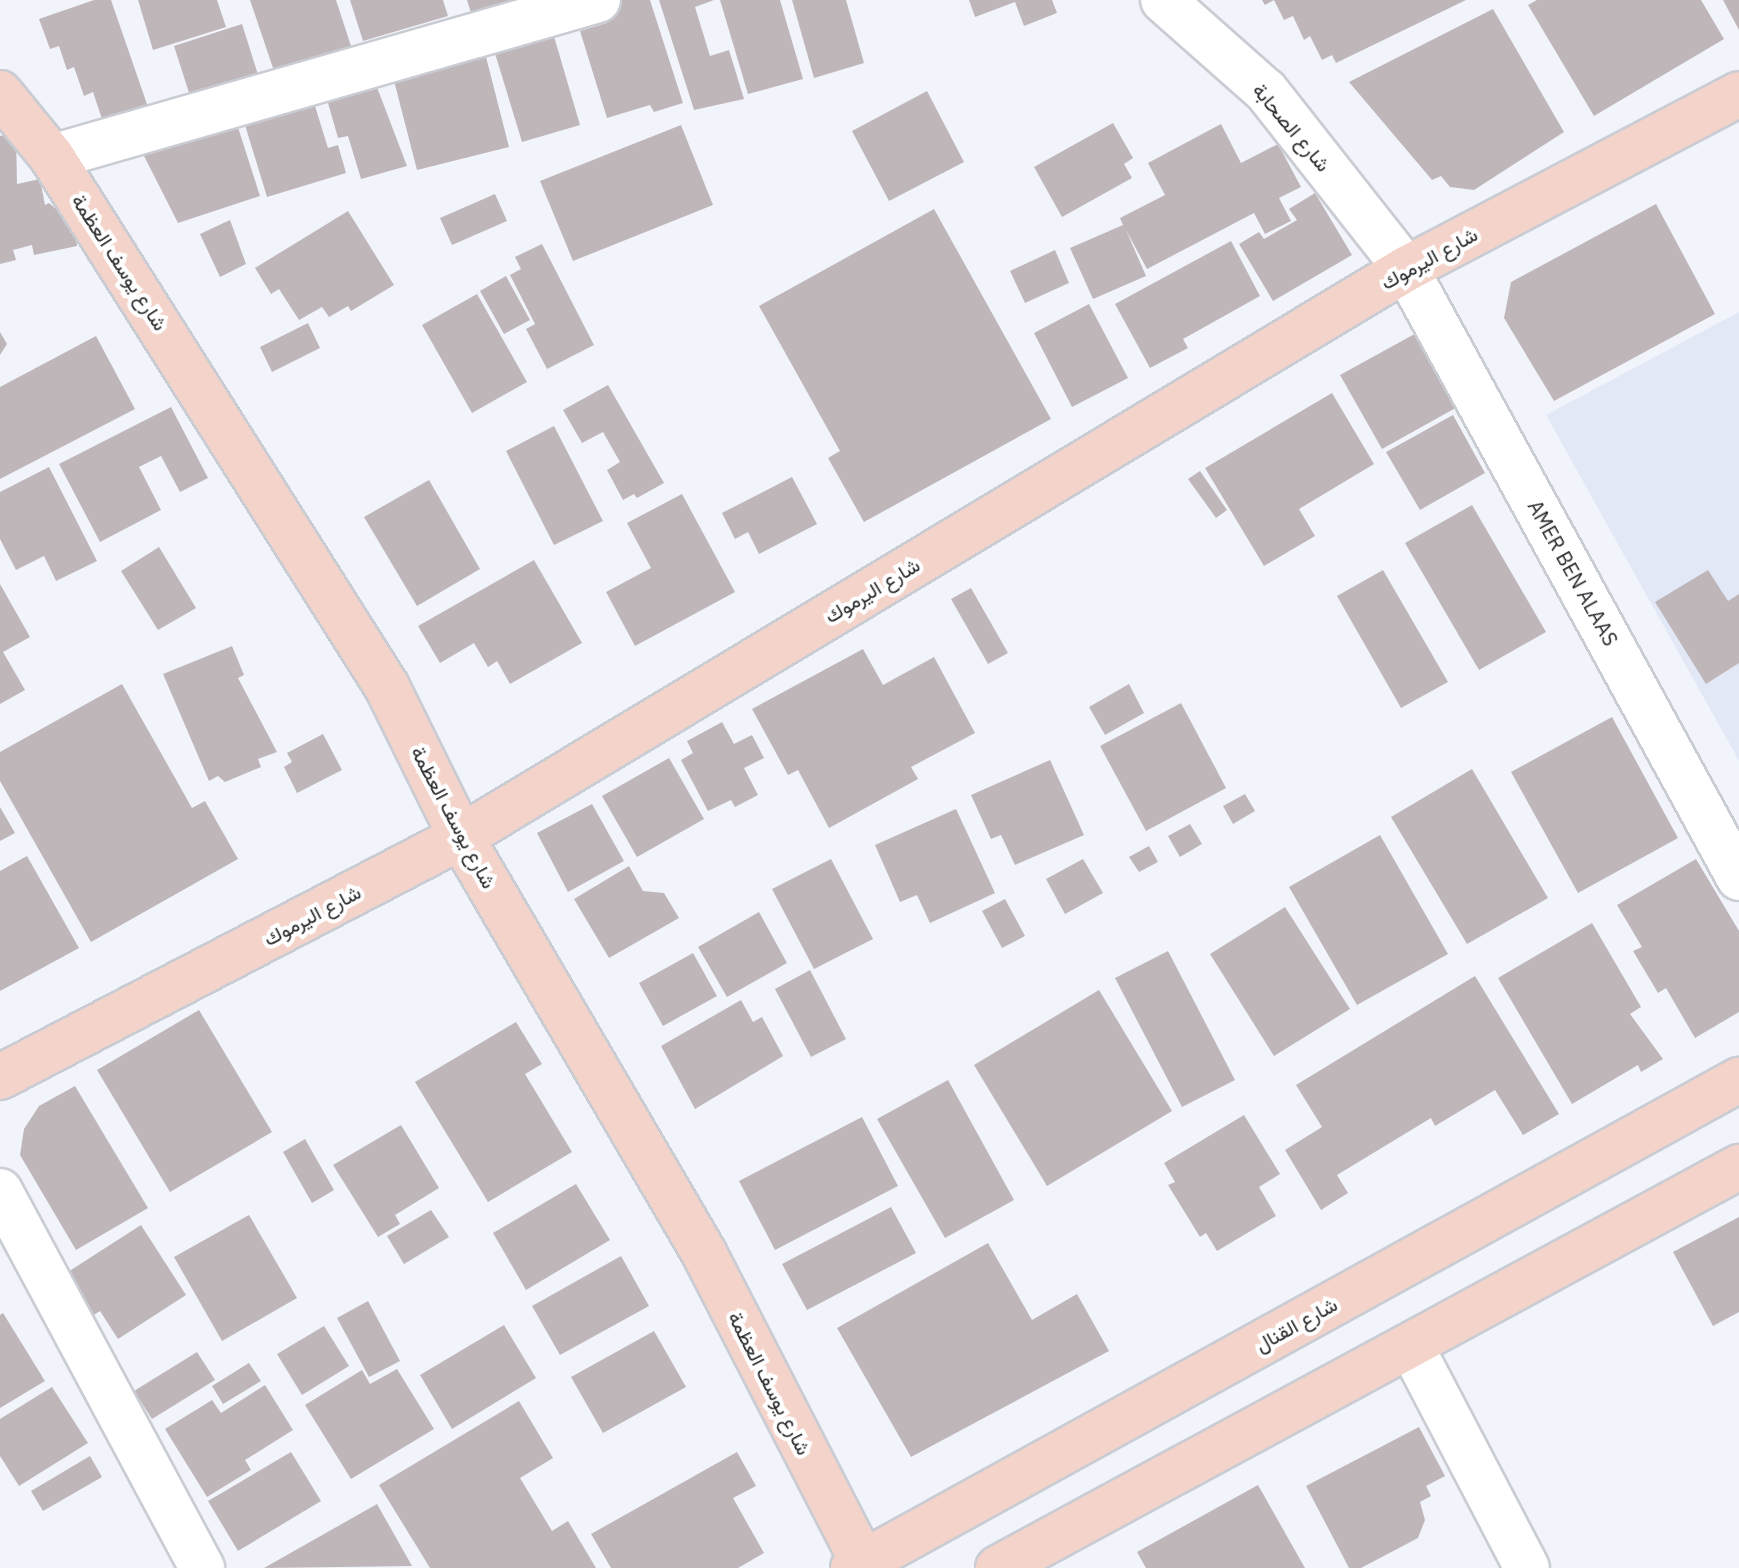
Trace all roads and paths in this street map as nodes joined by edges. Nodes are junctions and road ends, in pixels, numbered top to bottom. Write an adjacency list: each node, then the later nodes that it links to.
1 (598, 0): 5 (street)
2 (1163, 0): 6 (street, شارع الصحابة)
3 (1739, 94): 6 (street, شارع اليرموك)
4 (5, 109): 5 (street, شارع يوسف العظمة)
5 (52, 157): 7 (street, شارع يوسف العظمة)
6 (1406, 269): 7 (street, شارع اليرموك); 8 (street, AMER BEN ALAAS)
7 (461, 837): 9 (street, شارع اليرموك); 14 (street, شارع يوسف العظمة)
8 (1739, 878)
9 (0, 1077)
10 (1739, 1080): 14 (street, شارع القنال)
11 (1739, 1167): 13 (street)
12 (0, 1191): 15 (street)
13 (1412, 1348): 16 (street); 17 (street)
14 (860, 1566)
15 (202, 1568)
16 (998, 1568)
17 (1527, 1568)

